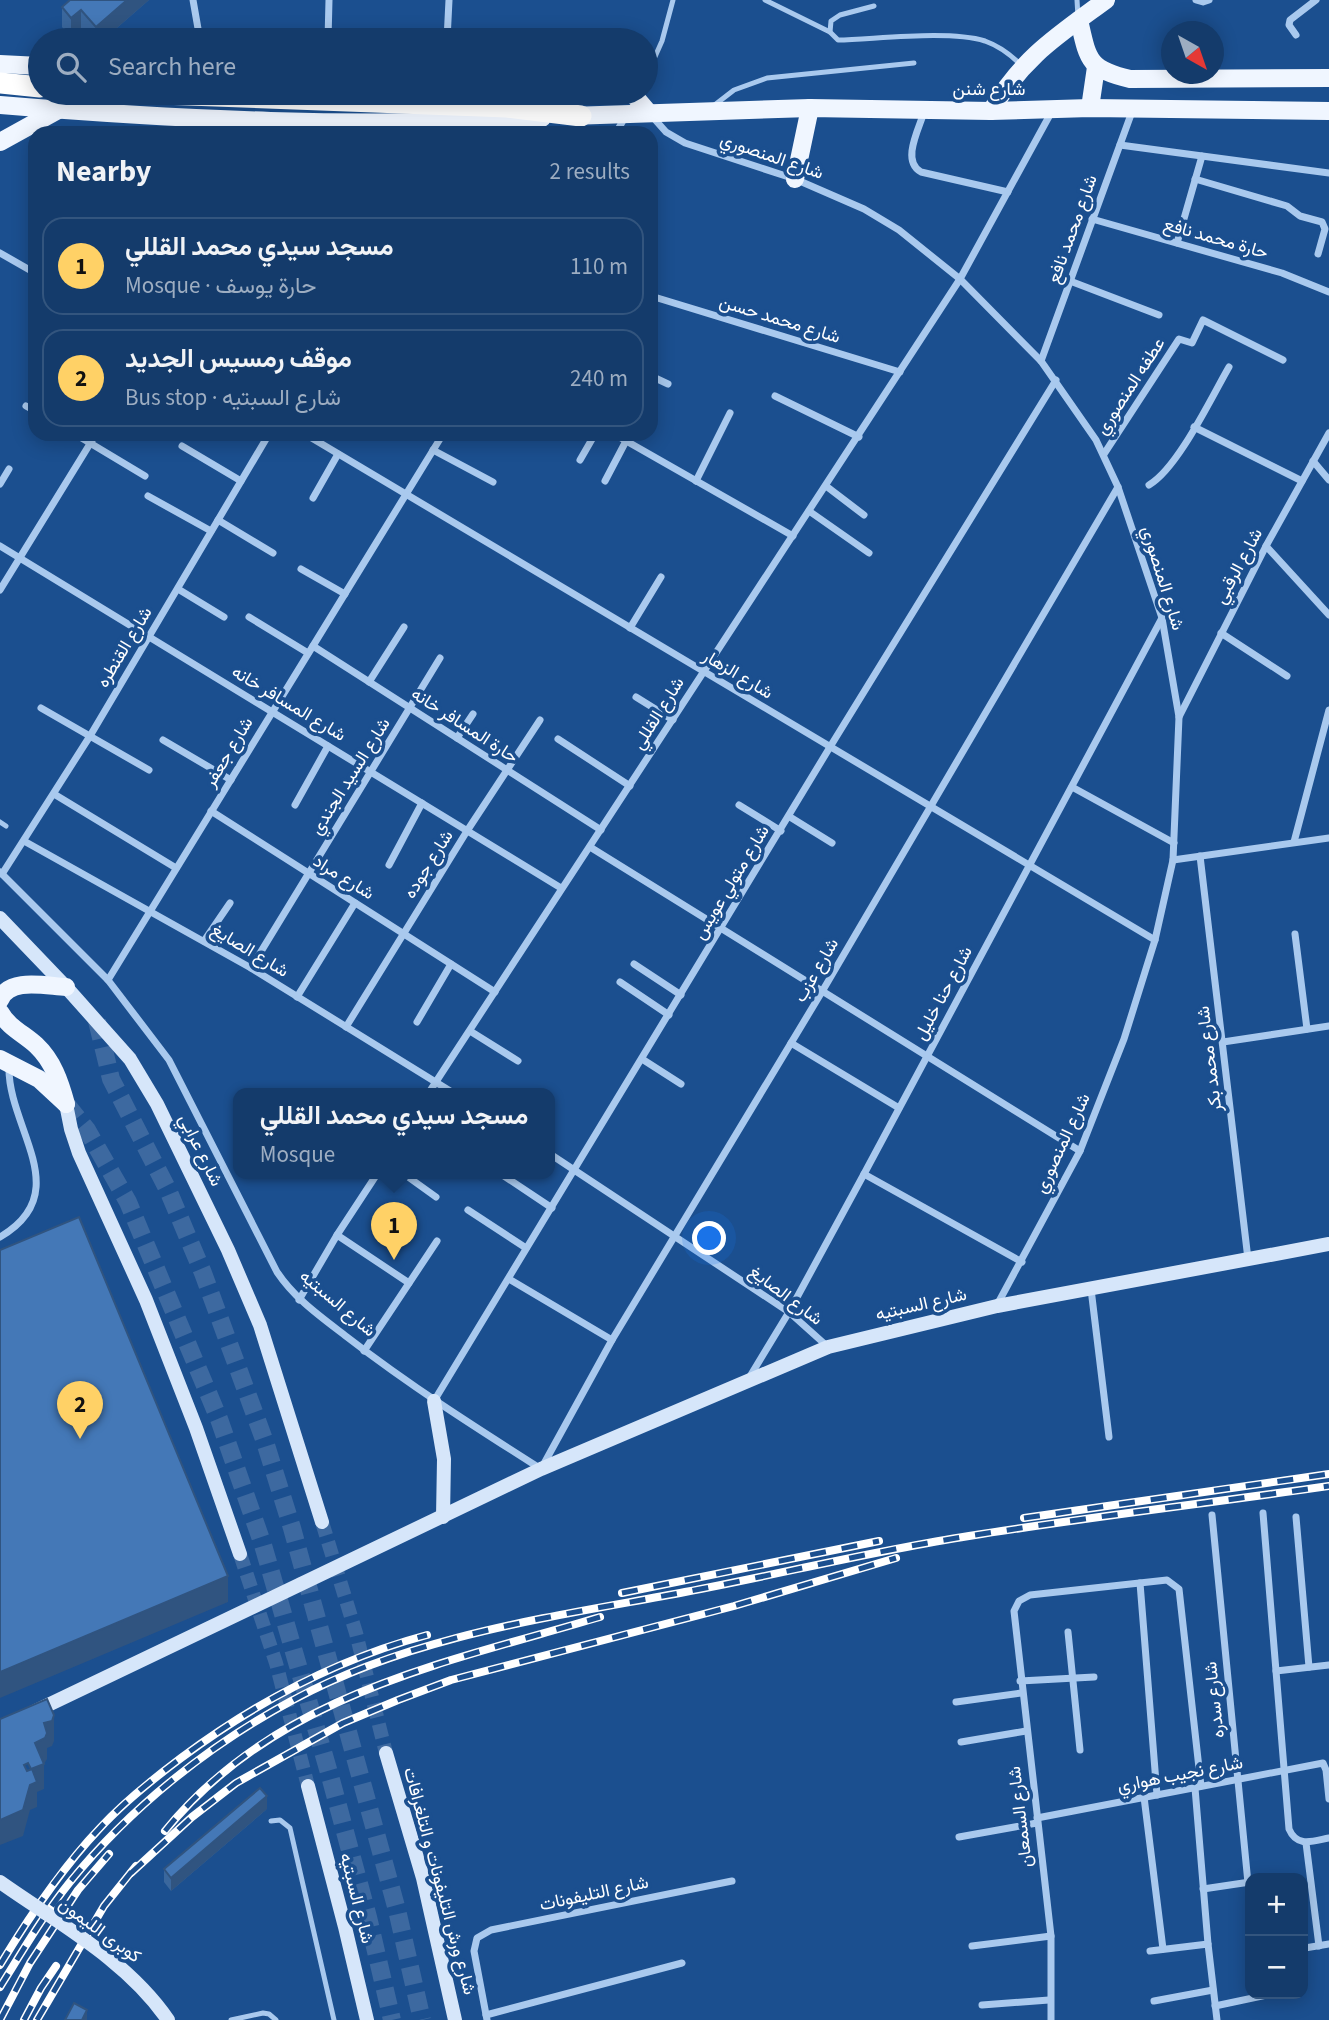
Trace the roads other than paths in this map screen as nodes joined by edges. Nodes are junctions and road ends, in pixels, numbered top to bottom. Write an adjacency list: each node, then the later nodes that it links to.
1 (193, 0): 13 (street)
2 (329, 0): 14 (street)
3 (449, 0): 15 (street)
4 (673, 0): 18 (lane)
5 (765, 0): 16 (lane)
6 (1077, 0): 12 (lane)
7 (1106, 0): 12 (main road)
8 (1196, 0): 9 (street)
9 (1209, 0)
10 (1316, 0): 17 (street)
11 (874, 6): 16 (lane)
12 (1079, 20): 22 (main road); 23 (main road)
13 (198, 28)
14 (328, 28)
15 (448, 28)
16 (830, 32): 22 (lane)
17 (1296, 35)
18 (658, 50)
19 (914, 63): 37 (lane)
20 (0, 64): 21 (main road)
21 (28, 65)
22 (1022, 66): 38 (main road)
23 (1096, 67): 24 (main road); 32 (main road)
24 (1329, 78)
25 (0, 83): 26 (highway)
26 (28, 86)
27 (0, 105): 35 (main road, شارع شنن)
28 (444, 105): 42 (highway)
29 (630, 105): 41 (street)
30 (643, 105): 40 (main road)
31 (810, 108): 36 (main road, شارع شنن); 37 (main road, شارع شنن); 52 (main road)
32 (1090, 108): 33 (main road, شارع شنن); 34 (main road, شارع شنن)
33 (1133, 108): 39 (main road, شارع شنن); 49 (street, شارع محمد نافع)
34 (1054, 109): 38 (main road, شارع شنن); 54 (street, شارع القللي)
35 (58, 110): 43 (main road); 44 (main road, شارع شنن)
36 (925, 110): 38 (main road, شارع شنن); 54 (street)
37 (707, 111): 40 (main road, شارع شنن)
38 (991, 111)
39 (1329, 111)
40 (649, 113): 41 (main road, شارع شنن); 52 (street, شارع المنصوري)
41 (626, 114): 42 (main road, شارع شنن); 46 (street)
42 (581, 116): 45 (main road, شارع شنن)
43 (29, 126)
44 (256, 126)
45 (468, 126)
46 (620, 126)
47 (28, 127): 48 (main road)
48 (0, 142)
49 (1120, 145): 50 (street); 55 (street, شارع محمد نافع)
50 (1202, 156): 51 (street); 53 (street)
51 (1329, 173)
52 (795, 179): 60 (street, شارع المنصوري)
53 (1195, 179): 56 (street); 58 (street)
54 (1008, 192): 60 (street, شارع القللي)
55 (1092, 219): 56 (street, حارة محمد نافع); 61 (street, شارع محمد نافع)
56 (1177, 243): 62 (street, حارة محمد نافع)
57 (0, 253): 59 (street)
58 (1318, 254)
59 (28, 269)
60 (960, 279): 66 (street, شارع المنصوري); 68 (street, شارع القللي)
61 (1070, 281): 64 (street); 66 (street, شارع محمد نافع)
62 (1329, 292)
63 (658, 298): 68 (street, شارع محمد حسن)
64 (1159, 315)
65 (1283, 360): 87 (street, عطفه المنصوري)
66 (1041, 361): 70 (street, شارع المنصوري)
67 (1229, 367): 74 (street)
68 (900, 373): 76 (street, شارع القللي)
69 (658, 379): 71 (street)
70 (1056, 380): 87 (street, شارع المنصوري); 147 (street, شارع متولي عويس)
71 (668, 384)
72 (775, 397): 76 (street)
73 (730, 413): 95 (street)
74 (1194, 427): 96 (street); 99 (street)
75 (1329, 433): 89 (street, شارع الرقبي)
76 (859, 437): 100 (street, شارع القللي)
77 (87, 441): 83 (street)
78 (265, 441): 93 (street, شارع القنطره)
79 (317, 441): 86 (street, شارع الزهار)
80 (439, 441): 85 (street, شارع جعفر)
81 (591, 441): 88 (street)
82 (626, 441): 94 (street); 95 (street)
83 (91, 443): 91 (street); 114 (street)
84 (182, 446): 93 (street)
85 (433, 450): 97 (street); 102 (street, شارع جعفر)
86 (338, 454): 102 (street, شارع الزهار); 104 (street)
87 (1104, 454): 101 (street, شارع المنصوري)
88 (580, 460)
89 (1313, 461): 92 (street); 96 (street, شارع الرقبي)
90 (9, 469): 98 (street)
91 (145, 476)
92 (1329, 480)
93 (241, 481): 107 (street, شارع القنطره)
94 (605, 481)
95 (696, 481): 109 (street)
96 (1302, 481): 111 (street, شارع الرقبي)
97 (493, 482)
98 (0, 484)
99 (1149, 485)
100 (826, 486): 105 (street, شارع القللي); 106 (street)
101 (1118, 487): 123 (street, شارع المنصوري); 158 (street, شارع عزب)
102 (404, 494): 119 (street, شارع جعفر); 125 (street, شارع الزهار)
103 (148, 496): 108 (street)
104 (313, 498)
105 (809, 511): 109 (street, شارع القللي); 113 (street)
106 (864, 514)
107 (218, 520): 108 (street, شارع القنطره); 112 (street)
108 (211, 531): 117 (street, شارع القنطره)
109 (793, 536): 130 (street, شارع القللي)
110 (0, 546): 114 (street, شارع المسافر خانه)
111 (1266, 546): 120 (street); 126 (street, شارع الرقبي)
112 (273, 553)
113 (869, 553)
114 (20, 558): 118 (street); 127 (street, شارع المسافر خانه)
115 (301, 569): 119 (street)
116 (661, 577): 125 (street)
117 (178, 589): 121 (street); 127 (street, شارع القنطره)
118 (0, 590)
119 (345, 594): 128 (street, شارع جعفر)
120 (1329, 615)
121 (224, 617)
122 (249, 617): 128 (street, حارة المسافر خانه)
123 (1162, 618): 139 (street, شارع المنصوري); 153 (street, شارع حنا خليل)
124 (404, 627): 132 (street)
125 (630, 628): 130 (street, شارع الزهار)
126 (1221, 633): 131 (street); 139 (street, شارع الرقبي)
127 (149, 636): 137 (street, شارع المسافر خانه); 142 (street, شارع القنطره)
128 (310, 650): 132 (street, حارة المسافر خانه); 137 (street, شارع جعفر)
129 (440, 658): 135 (street, شارع السيد الجندي)
130 (703, 671): 141 (street, شارع القللي); 147 (street, شارع الزهار)
131 (1287, 676)
132 (369, 682): 135 (street, حارة المسافر خانه)
133 (636, 697): 141 (street)
134 (41, 708): 142 (street)
135 (410, 708): 143 (street, حارة المسافر خانه); 150 (street, شارع السيد الجندي)
136 (1329, 710): 166 (street)
137 (271, 711): 146 (street, شارع المسافر خانه); 151 (street, شارع جعفر)
138 (473, 714): 143 (street)
139 (1179, 717): 168 (street, شارع المنصوري)
140 (540, 720): 149 (street, شارع جوده)
141 (673, 720): 152 (street, شارع القللي)
142 (90, 736): 148 (street); 154 (street, شارع القنطره)
143 (457, 738): 149 (street, حارة المسافر خانه)
144 (558, 739): 152 (street)
145 (163, 740): 151 (street)
146 (328, 746): 150 (street, شارع المسافر خانه); 156 (street)
147 (830, 747): 158 (street, شارع الزهار); 160 (street, شارع متولي عويس)
148 (149, 770)
149 (508, 770): 161 (street, حارة المسافر خانه); 162 (street, شارع جوده)
150 (371, 772): 155 (street, شارع المسافر خانه); 176 (street, شارع السيد الجندي)
151 (231, 780): 159 (street, شارع جعفر)
152 (630, 786): 161 (street, شارع القللي)
153 (1072, 787): 168 (street); 173 (street, شارع حنا خليل)
154 (54, 794): 165 (street, شارع القنطره); 174 (street)
155 (422, 803): 162 (street, شارع المسافر خانه); 172 (street)
156 (295, 805)
157 (739, 806): 163 (street)
158 (930, 806): 173 (street, شارع الزهار); 193 (street, شارع عزب)
159 (211, 811): 174 (street, شارع جعفر); 176 (street, شارع مراد)
160 (790, 817): 163 (street, شارع متولي عويس); 167 (street)
161 (601, 830): 169 (street, شارع القللي)
162 (467, 831): 177 (street, شارع المسافر خانه); 183 (street, شارع جوده)
163 (781, 831): 182 (street, شارع متولي عويس)
164 (1329, 839): 166 (street)
165 (24, 841): 175 (street, شارع القنطره); 180 (street, شارع الصايغ)
166 (1294, 842): 170 (street)
167 (832, 843)
168 (1174, 843): 171 (street, شارع المنصوري)
169 (590, 847): 177 (street, شارع القللي); 182 (street)
170 (1200, 856): 171 (street); 205 (street, شارع محمد بكر)
171 (1173, 860): 185 (street, شارع المنصوري)
172 (389, 865)
173 (1028, 865): 185 (street, شارع الزهار); 207 (street, شارع حنا خليل)
174 (176, 868): 180 (street, شارع جعفر)
175 (1, 873): 190 (street, شارع السبتيه)
176 (309, 873): 179 (street, شارع مراد); 189 (street, شارع السيد الجندي)
177 (561, 888): 194 (street, شارع القللي)
178 (230, 903): 186 (street)
179 (355, 903): 183 (street, شارع مراد); 196 (street)
180 (151, 911): 186 (street, شارع الصايغ); 190 (street, شارع جعفر)
181 (0, 918): 192 (street, شارع عرابي)
182 (722, 929): 193 (street); 195 (street, شارع متولي عويس)
183 (404, 933): 187 (street, شارع مراد); 202 (street, شارع جوده)
184 (1295, 934): 203 (street)
185 (1155, 940): 217 (street, شارع المنصوري)
186 (204, 941): 189 (street, شارع الصايغ)
187 (451, 964): 194 (street, شارع مراد); 200 (street)
188 (634, 964): 195 (street)
189 (251, 968): 196 (street, شارع الصايغ)
190 (108, 980): 238 (street, شارع السبتيه)
191 (620, 982): 199 (street)
192 (66, 987): 197 (main road); 252 (street, شارع عرابي)
193 (823, 990): 206 (street, شارع عزب); 207 (street)
194 (495, 992): 204 (street, شارع القللي)
195 (681, 995): 199 (street, شارع متولي عويس)
196 (297, 997): 202 (street, شارع الصايغ)
197 (0, 1000)
198 (0, 1012): 215 (main road)
199 (669, 1015): 208 (street, شارع متولي عويس)
200 (416, 1022)
201 (1329, 1026): 203 (street)
202 (346, 1027): 211 (street, شارع الصايغ)
203 (1307, 1029): 205 (street)
204 (470, 1031): 210 (street); 211 (street, شارع القللي)
205 (1223, 1042): 233 (street, شارع محمد بكر)
206 (791, 1043): 216 (street); 228 (street, شارع عزب)
207 (927, 1056): 216 (street, شارع حنا خليل); 217 (street)
208 (642, 1059): 212 (street); 219 (street, شارع متولي عويس)
209 (4, 1060): 215 (main road); 229 (street)
210 (518, 1061)
211 (436, 1082): 213 (street, شارع القللي); 214 (street, شارع الصايغ)
212 (681, 1084)
213 (432, 1088)
214 (446, 1088)
215 (66, 1104): 253 (street)
216 (900, 1108): 220 (street, شارع حنا خليل)
217 (1080, 1152): 234 (street, شارع المنصوري)
218 (555, 1157): 219 (street, شارع الصايغ)
219 (574, 1169): 225 (street, شارع متولي عويس); 228 (street, شارع الصايغ)
220 (864, 1174): 234 (street); 240 (street, شارع حنا خليل)
221 (373, 1179): 227 (street)
222 (411, 1179): 224 (street)
223 (508, 1179): 225 (street)
224 (436, 1196)
225 (552, 1208): 232 (street, شارع متولي عويس)
226 (468, 1210): 232 (street)
227 (337, 1235): 236 (street); 238 (street)
228 (674, 1235): 240 (street, شارع الصايغ); 241 (street, شارع عزب)
229 (0, 1237)
230 (437, 1241): 236 (street)
231 (1329, 1244): 233 (street, شارع السبتيه)
232 (526, 1248): 235 (street, شارع متولي عويس)
233 (1248, 1259): 237 (street, شارع السبتيه)
234 (1022, 1262): 239 (street, شارع المنصوري)
235 (509, 1279): 241 (street); 245 (street, شارع متولي عويس)
236 (409, 1283): 243 (street)
237 (1091, 1288): 239 (street, شارع السبتيه); 246 (street)
238 (299, 1300): 243 (street, شارع السبتيه)
239 (997, 1306): 242 (street, شارع السبتيه)
240 (789, 1312): 242 (street, شارع الصايغ); 244 (street, شارع حنا خليل)
241 (612, 1340): 247 (street, شارع عزب)
242 (828, 1347): 244 (street, شارع السبتيه)
243 (364, 1351): 245 (street, شارع السبتيه)
244 (747, 1382): 247 (street, شارع السبتيه)
245 (434, 1401): 247 (street, شارع السبتيه); 250 (street)
246 (1109, 1437)
247 (541, 1469): 250 (street, شارع السبتيه)
248 (1263, 1513): 258 (street)
249 (1212, 1515): 270 (street, شارع سدره)
250 (443, 1517): 264 (street, شارع السبتيه)
251 (1296, 1517): 257 (street)
252 (321, 1522)
253 (240, 1554)
254 (1140, 1583): 261 (street, شارع السمعان); 272 (street); 273 (street)
255 (1068, 1632): 260 (street)
256 (1329, 1665): 257 (street)
257 (1309, 1667): 258 (street)
258 (1276, 1671): 269 (street)
259 (1094, 1677): 260 (street)
260 (1073, 1678): 261 (street); 267 (street)
261 (1020, 1681): 262 (street, شارع السمعان)
262 (1021, 1693): 263 (street); 265 (street, شارع السمعان)
263 (956, 1702)
264 (0, 1728)
265 (1026, 1731): 266 (street); 277 (street, شارع السمعان)
266 (961, 1742)
267 (1080, 1751)
268 (386, 1753): 307 (street, شارع ورش التليفونات و التلغرافات)
269 (1284, 1770): 270 (street, شارع نجيب هواري); 275 (street, شارع نجيب هواري); 280 (street)
270 (1238, 1779): 272 (street, شارع نجيب هواري); 281 (street, شارع سدره)
271 (308, 1786): 306 (street, شارع السبتيه)
272 (1198, 1787): 273 (street, شارع نجيب هواري); 285 (street)
273 (1157, 1795): 274 (street, شارع نجيب هواري)
274 (1144, 1797): 277 (street, شارع نجيب هواري); 292 (street)
275 (1329, 1799)
276 (271, 1821): 305 (lane)
277 (1037, 1821): 278 (street, شارع نجيب هواري); 286 (street, شارع السمعان)
278 (959, 1837)
279 (1329, 1838): 280 (street)
280 (1306, 1843): 290 (street)
281 (1248, 1873)
282 (732, 1881): 301 (street, شارع التليفونات)
283 (0, 1882): 302 (street, كوبرى الليمون, bridge)
284 (1245, 1884): 285 (street)
285 (1203, 1889): 287 (street)
286 (1051, 1936): 289 (street); 297 (street, شارع السمعان)
287 (1208, 1944): 292 (street); 295 (street)
288 (1329, 1944): 290 (street)
289 (972, 1946)
290 (1319, 1946): 291 (street)
291 (1308, 1948)
292 (1163, 1949): 293 (street)
293 (1150, 1951)
294 (682, 1962): 301 (street)
295 (1213, 1990): 298 (street); 300 (street)
296 (1248, 1999): 300 (street)
297 (1049, 2000): 299 (street); 308 (street, شارع السمعان)
298 (1154, 2001)
299 (982, 2005)
300 (1215, 2006): 309 (street)
301 (487, 2017)
302 (168, 2020)
303 (231, 2020): 304 (lane)
304 (275, 2020)
305 (334, 2020)
306 (367, 2020)
307 (455, 2020)
308 (1051, 2020)
309 (1217, 2020)

